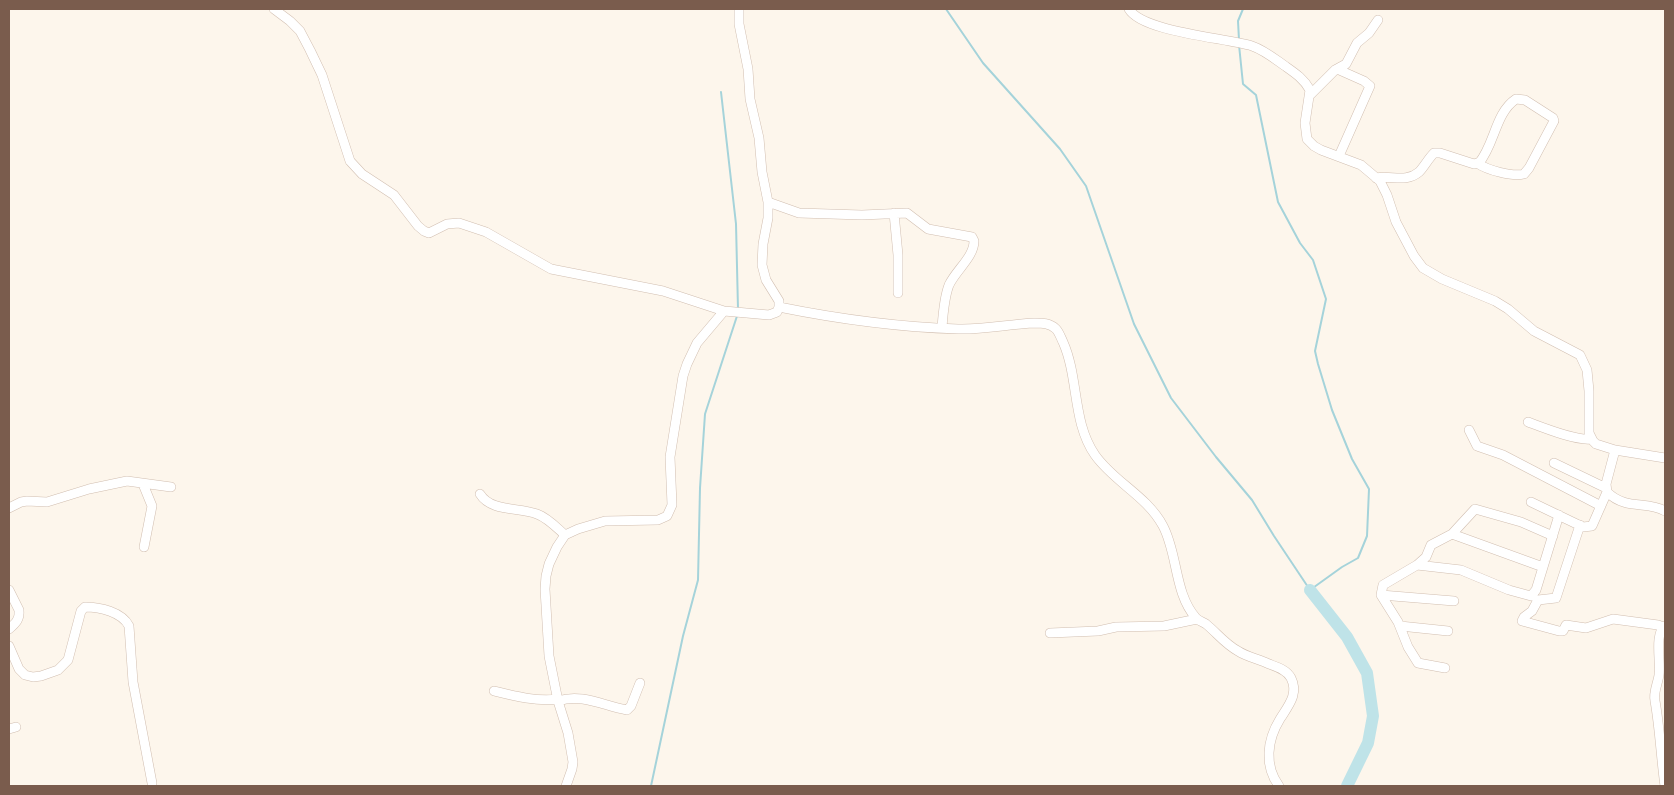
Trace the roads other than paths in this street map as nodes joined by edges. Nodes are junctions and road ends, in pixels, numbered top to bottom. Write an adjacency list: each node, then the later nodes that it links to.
1 (274, 9): 14 (street)
2 (740, 9): 10 (street)
3 (1129, 9): 6 (street)
4 (1378, 20): 5 (street)
5 (1337, 69): 6 (street); 7 (street)
6 (1310, 95): 7 (street)
7 (1340, 156): 9 (street)
8 (1477, 163): 8 (street); 9 (street)
9 (1376, 178): 18 (street)
10 (768, 202): 11 (street); 13 (street)
11 (894, 213): 12 (street); 15 (street)
12 (898, 293)
13 (780, 307): 14 (street); 15 (street)
14 (729, 312): 33 (street)
15 (942, 328): 41 (street)
16 (1528, 422): 18 (street)
17 (1469, 430): 27 (street)
18 (1591, 438): 19 (street)
19 (1615, 450): 20 (street); 24 (street)
20 (1665, 458)
21 (1554, 464): 24 (street)
22 (143, 484): 23 (street); 28 (street); 35 (street)
23 (171, 487)
24 (1606, 490): 27 (street); 29 (street)
25 (480, 494): 33 (street)
26 (1532, 502): 30 (street)
27 (1601, 506): 31 (street)
28 (9, 508)
29 (1665, 511)
30 (1559, 515): 31 (street); 34 (street)
31 (1580, 525): 43 (street)
32 (1452, 534): 34 (street); 36 (street); 37 (street)
33 (565, 535): 51 (street)
34 (1553, 536): 37 (street)
35 (144, 547)
36 (1417, 566): 37 (street); 39 (street)
37 (1543, 567)
38 (9, 590): 44 (street)
39 (1381, 595): 40 (street); 42 (street)
40 (1454, 601)
41 (1197, 619): 46 (street); 55 (street)
42 (1400, 626): 45 (street); 48 (street)
43 (1664, 627): 52 (street)
44 (9, 629)
45 (1448, 631)
46 (1050, 633)
47 (9, 646): 53 (street)
48 (1444, 668)
49 (640, 683): 51 (street)
50 (494, 691): 51 (street)
51 (558, 700): 54 (street)
52 (1664, 766): 56 (street)
53 (152, 783)
54 (566, 786)
55 (1279, 786)
56 (1665, 786)

